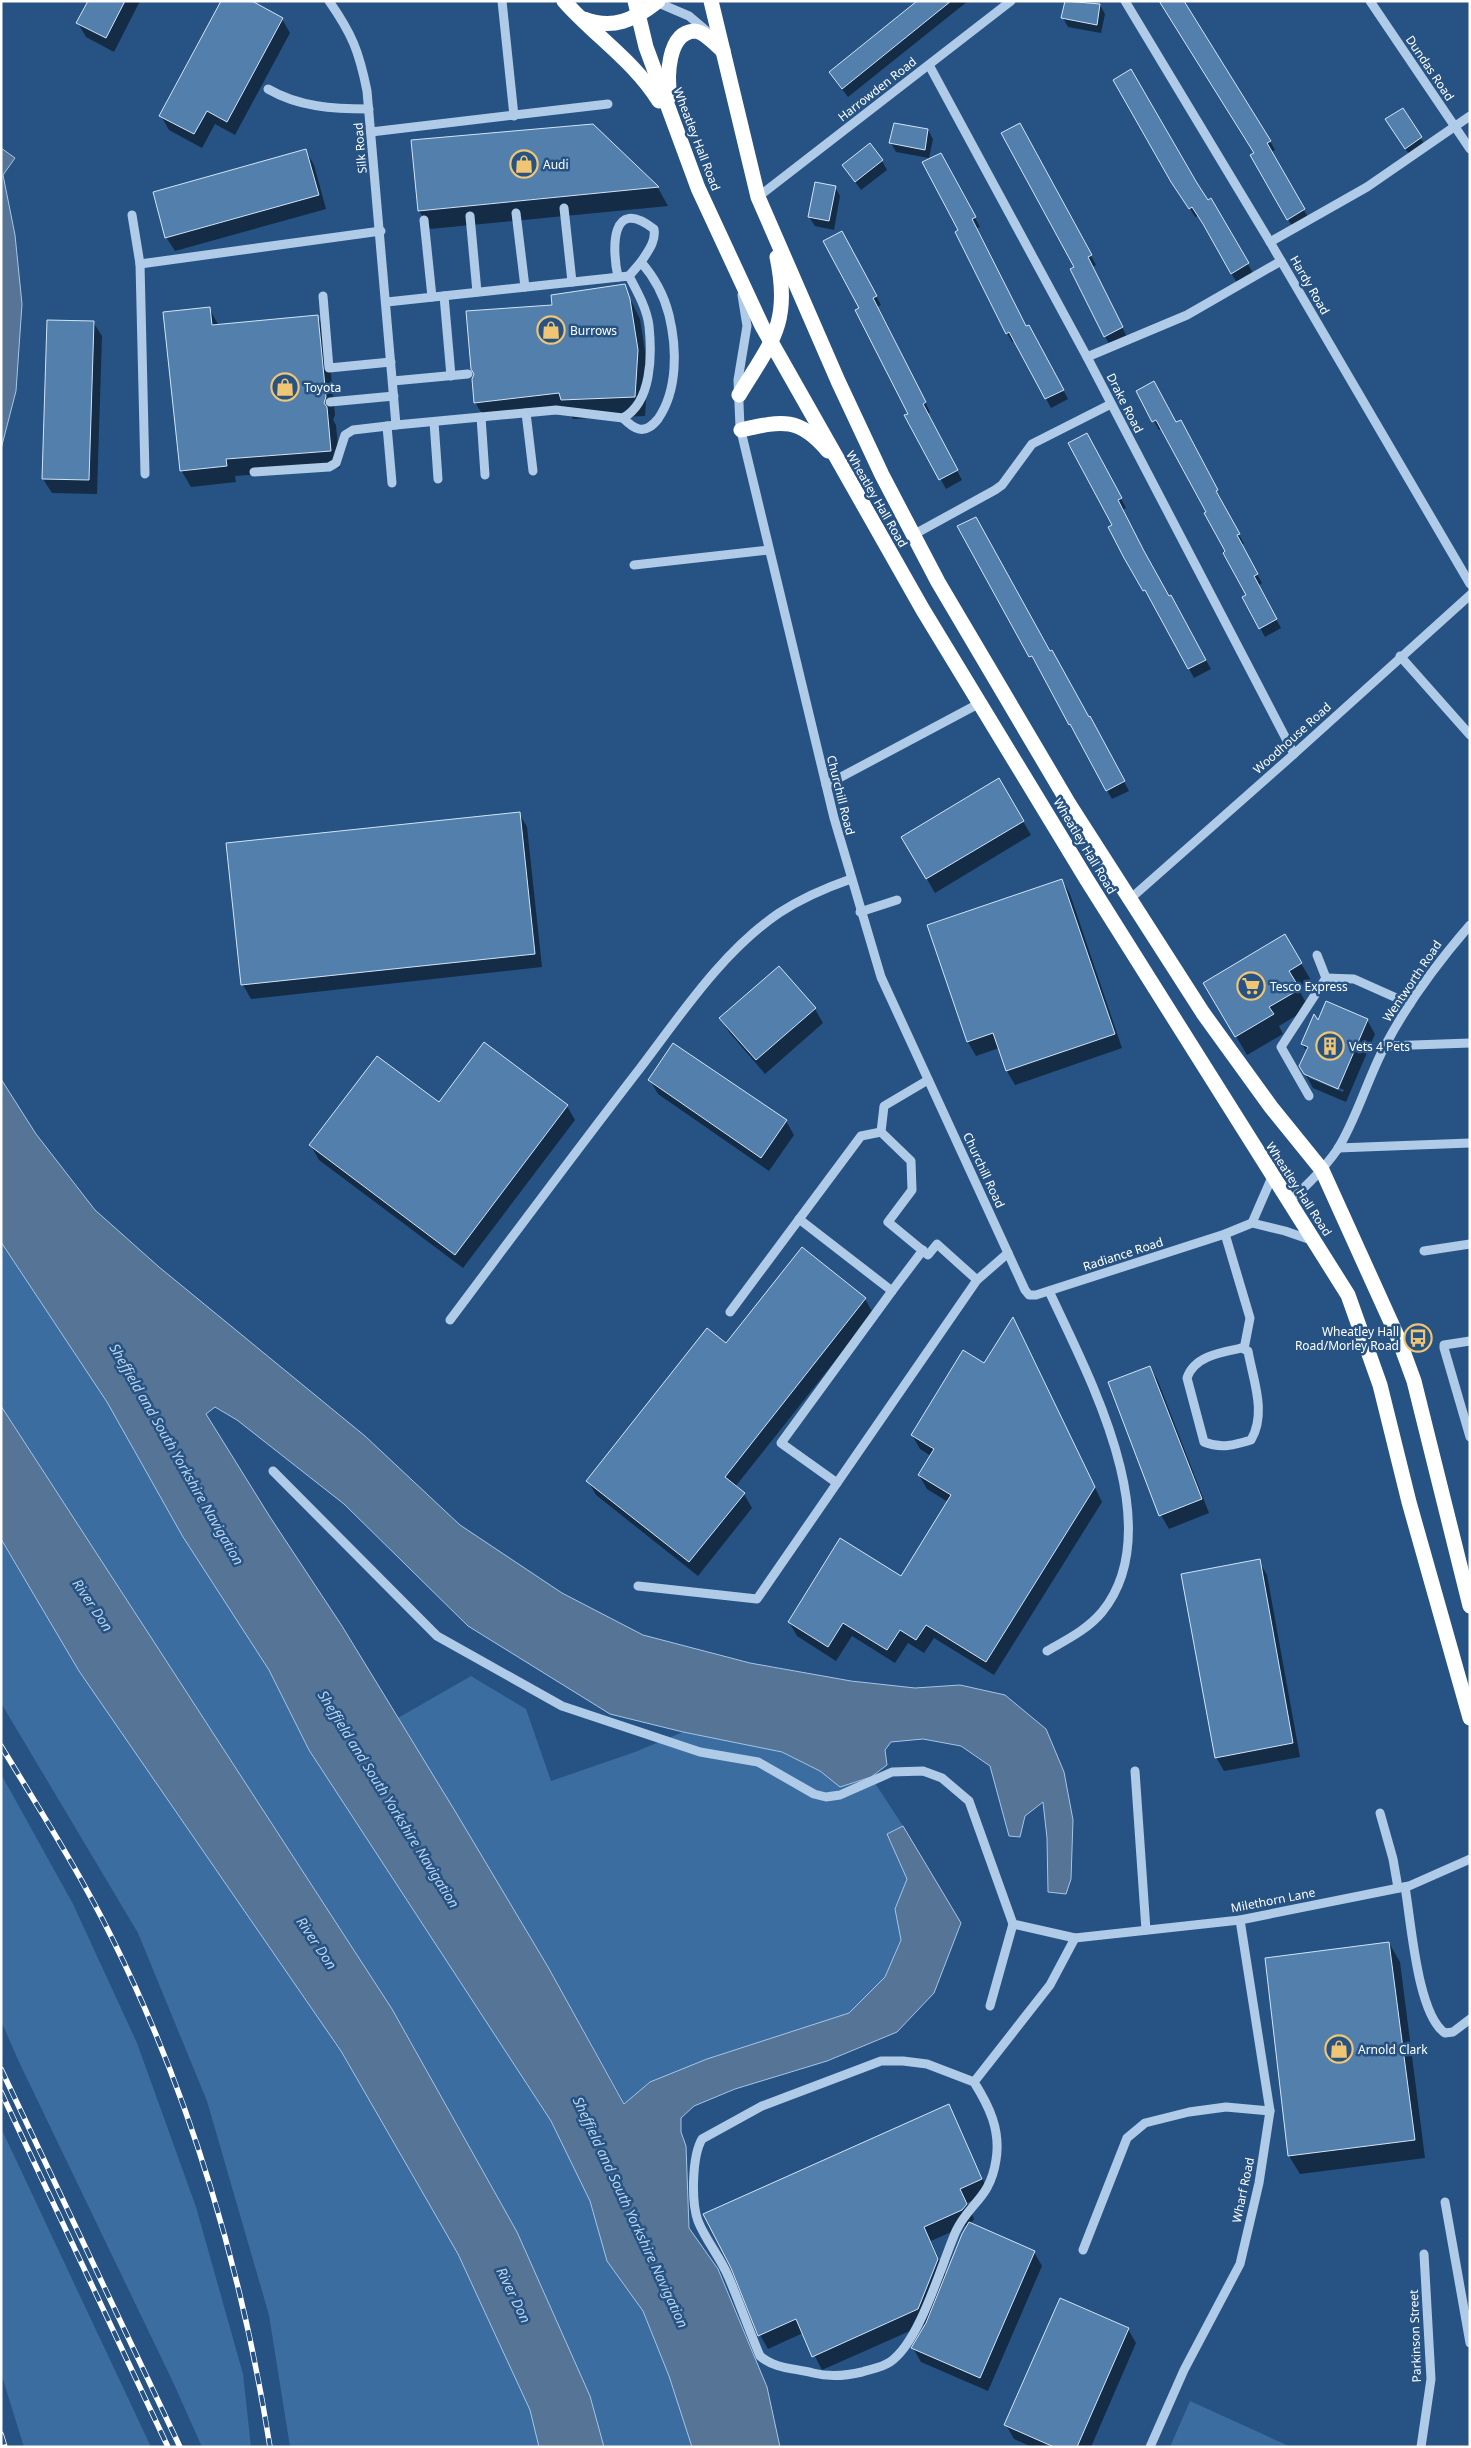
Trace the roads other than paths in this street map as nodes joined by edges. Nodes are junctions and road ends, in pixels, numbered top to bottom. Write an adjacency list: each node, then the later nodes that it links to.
1 (328, 1): 15 (street, Silk Road)
2 (502, 1): 16 (street)
3 (564, 1): 10 (highway)
4 (711, 1): 11 (highway, Wheatley Hall Road)
5 (1012, 1): 12 (street, Harrowden Road)
6 (1125, 1): 30 (street, Hardy Road)
7 (1370, 1): 18 (street, Dundas Road)
8 (656, 2): 9 (highway); 11 (street)
9 (637, 8): 10 (highway); 20 (highway, Wheatley Hall Road)
10 (577, 16): 20 (highway)
11 (723, 51): 20 (highway); 22 (highway, Wheatley Hall Road)
12 (929, 65): 22 (street, Harrowden Road); 45 (street, Drake Road)
13 (268, 89): 15 (street)
14 (608, 104): 16 (street)
15 (369, 109): 19 (street, Silk Road)
16 (514, 116): 19 (street)
17 (1470, 116): 18 (street)
18 (1455, 126): 21 (street, Dundas Road); 30 (street)
19 (371, 132): 29 (street, Silk Road)
20 (678, 132): 34 (highway, Wheatley Hall Road)
21 (1470, 149)
22 (758, 197): 24 (highway, Wheatley Hall Road)
23 (564, 208): 37 (street)
24 (764, 212): 44 (highway); 67 (highway, Wheatley Hall Road)
25 (516, 213): 38 (street)
26 (132, 215): 33 (street)
27 (470, 216): 39 (street)
28 (424, 220): 42 (street)
29 (381, 231): 33 (street); 43 (street, Silk Road)
30 (1270, 242): 31 (street, Hardy Road)
31 (1281, 261): 45 (street); 70 (street, Hardy Road)
32 (641, 262): 35 (street); 36 (street); 56 (street)
33 (140, 264): 63 (street)
34 (738, 273): 44 (highway, Wheatley Hall Road); 50 (street, Churchill Road)
35 (629, 276): 36 (street); 56 (street)
36 (618, 277): 37 (street)
37 (572, 282): 38 (street)
38 (525, 287): 39 (street)
39 (477, 292): 41 (street)
40 (324, 296): 46 (street)
41 (444, 296): 42 (street); 48 (street)
42 (432, 297): 43 (street)
43 (387, 302): 46 (street, Silk Road)
44 (772, 341): 50 (highway); 61 (highway, Wheatley Hall Road)
45 (1087, 357): 53 (street, Drake Road)
46 (391, 362): 49 (street, Silk Road)
47 (468, 374): 48 (street)
48 (451, 376): 49 (street)
49 (393, 381): 51 (street, Silk Road)
50 (739, 395): 59 (street, Churchill Road)
51 (394, 396): 52 (street); 58 (street, Silk Road)
52 (330, 402)
53 (1111, 404): 67 (street); 75 (street, Drake Road)
54 (526, 413): 55 (street); 56 (street); 60 (street)
55 (481, 417): 57 (street); 64 (street)
56 (623, 418)
57 (434, 422): 58 (street); 65 (street)
58 (391, 426): 62 (street); 66 (street, Silk Road)
59 (741, 430): 61 (highway); 68 (street, Churchill Road)
60 (533, 471)
61 (845, 471): 73 (highway, Wheatley Hall Road)
62 (254, 472)
63 (145, 474)
64 (485, 475)
65 (438, 479)
66 (392, 483)
67 (913, 535): 78 (highway, Wheatley Hall Road)
68 (769, 550): 69 (street); 76 (street, Churchill Road)
69 (634, 564)
70 (1470, 584)
71 (1470, 594): 72 (street, Woodhouse Road)
72 (1400, 656): 74 (street); 75 (street, Woodhouse Road)
73 (980, 704): 76 (street); 93 (highway, Wheatley Hall Road)
74 (1470, 735)
75 (1294, 754): 78 (street, Woodhouse Road)
76 (826, 785): 77 (street, Churchill Road)
77 (851, 879): 80 (street, Churchill Road); 108 (street)
78 (1130, 899): 92 (highway, Wheatley Hall Road)
79 (897, 900): 80 (street)
80 (860, 912): 87 (street, Churchill Road)
81 (1470, 924): 84 (street, Wentworth Road)
82 (1317, 955): 83 (street)
83 (1326, 978): 84 (street); 88 (street)
84 (1410, 1004): 86 (street, Wentworth Road)
85 (1470, 1042): 86 (street)
86 (1385, 1046): 91 (street, Wentworth Road)
87 (928, 1080): 89 (street); 102 (street, Churchill Road)
88 (1309, 1096)
89 (881, 1132): 95 (street); 100 (street)
90 (1470, 1143): 91 (street)
91 (1338, 1148): 92 (street, Wentworth Road)
92 (1322, 1170): 94 (street, Wentworth Road); 115 (highway, Wheatley Hall Road)
93 (1272, 1177): 94 (highway, Wheatley Hall Road); 96 (street)
94 (1288, 1203): 98 (highway, Wheatley Hall Road)
95 (799, 1220): 104 (street); 107 (street)
96 (1252, 1223): 97 (street, Radiance Road); 98 (street)
97 (1225, 1234): 105 (street, Radiance Road); 110 (street)
98 (1314, 1241): 117 (highway, Wheatley Hall Road)
99 (1470, 1244): 101 (street)
100 (923, 1250): 103 (street); 104 (street)
101 (1424, 1251)
102 (1008, 1254): 103 (street); 106 (street, Churchill Road)
103 (977, 1280): 113 (street)
104 (892, 1291): 113 (street)
105 (1049, 1291): 106 (street, Radiance Road); 116 (street)
106 (1029, 1295)
107 (730, 1312)
108 (450, 1320)
109 (1470, 1341): 111 (street)
110 (1244, 1350): 110 (street)
111 (1470, 1437)
112 (273, 1471): 123 (street)
113 (837, 1483): 114 (street)
114 (638, 1586)
115 (1470, 1606)
116 (1046, 1651)
117 (1470, 1718)
118 (1135, 1771): 124 (street)
119 (1380, 1813): 121 (street)
120 (1470, 1859): 121 (street, Milethorn Lane)
121 (1402, 1887): 122 (street, Milethorn Lane); 127 (street)
122 (1240, 1920): 124 (street, Milethorn Lane); 129 (street, Wharf Road)
123 (1013, 1924): 125 (street, Milethorn Lane); 126 (street)
124 (1146, 1930): 125 (street, Milethorn Lane)
125 (1075, 1938): 128 (street)
126 (990, 2006)
127 (1468, 2023)
128 (974, 2082): 128 (street)
129 (1270, 2111): 131 (street); 134 (street, Wharf Road)
130 (1445, 2202): 133 (street)
131 (1083, 2250)
132 (1424, 2254): 135 (street, Parkinson Street)
133 (1470, 2343)
134 (1150, 2447)
135 (1421, 2447)

